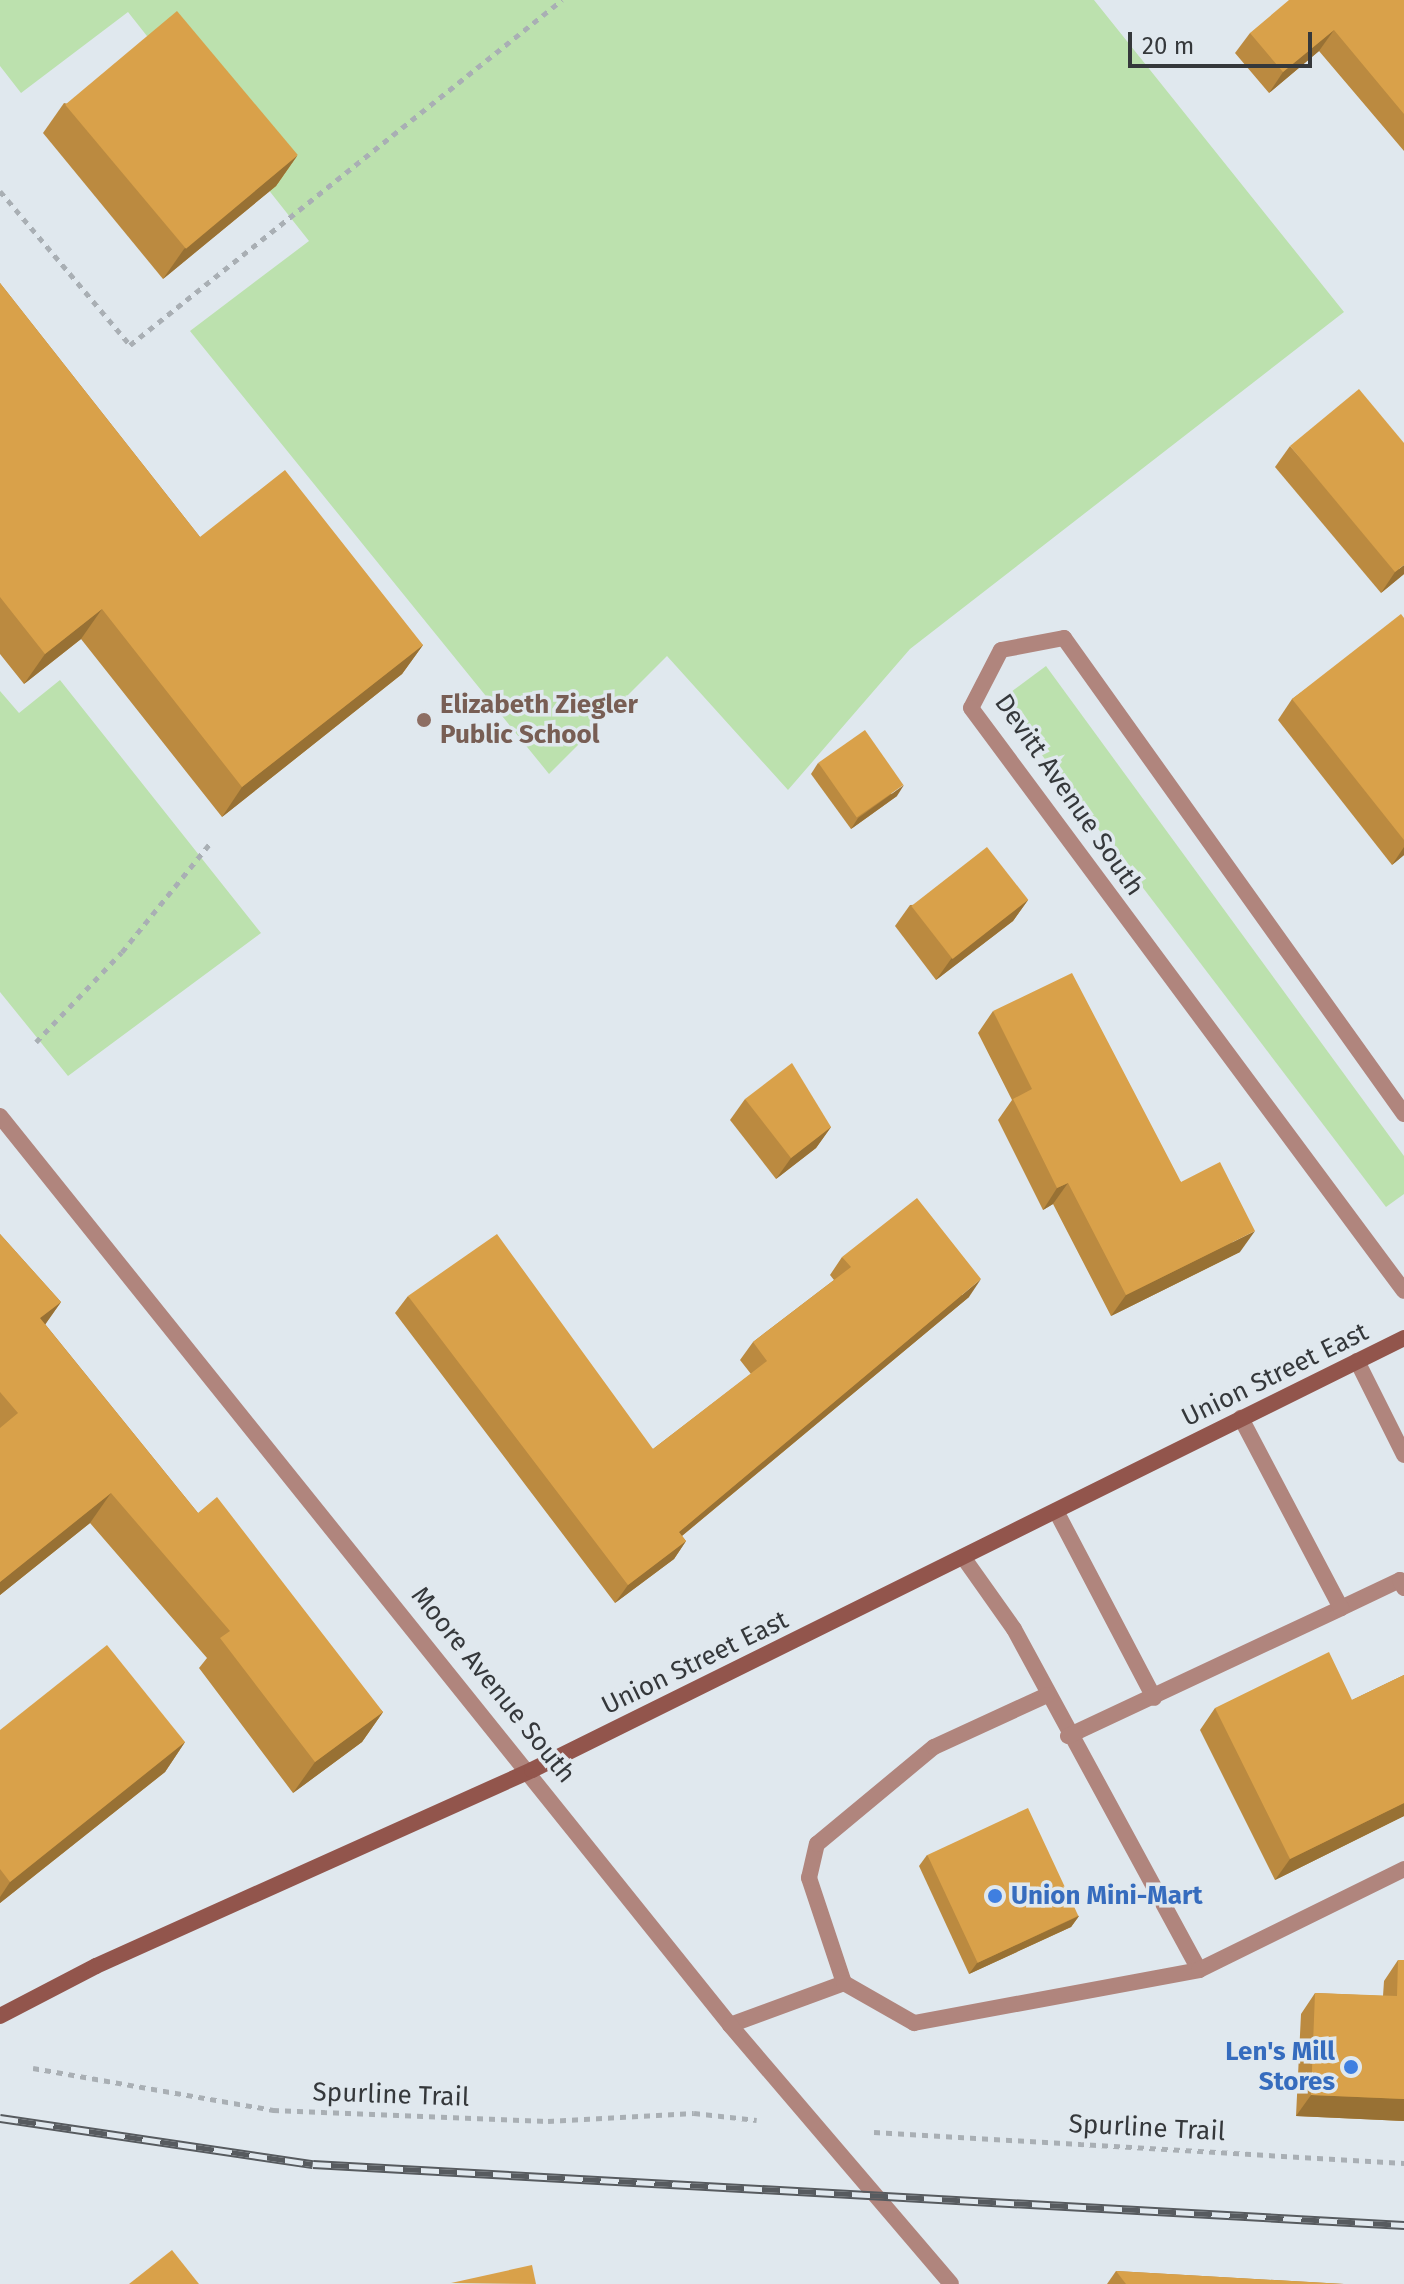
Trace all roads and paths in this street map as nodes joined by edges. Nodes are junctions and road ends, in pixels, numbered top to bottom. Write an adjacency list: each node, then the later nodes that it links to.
1 (562, 0): 2 (path)
2 (0, 191)
3 (212, 841): 4 (path)
4 (36, 1042)
5 (1404, 1114): 7 (street, Devitt Avenue South)
6 (0, 1116): 19 (street, Moore Avenue South)
7 (1404, 1291)
8 (1404, 1338): 9 (street, Union Street East)
9 (1357, 1361): 10 (street, Union Street East); 11 (street)
10 (1241, 1418): 12 (street, Union Street East); 15 (street)
11 (1404, 1455)
12 (1056, 1511): 13 (street, Union Street East); 17 (street)
13 (963, 1557): 16 (street); 19 (street, Union Street East)
14 (1404, 1588): 15 (street)
15 (1341, 1608): 17 (street)
16 (1047, 1695): 18 (street); 22 (street)
17 (1154, 1698): 18 (street)
18 (1068, 1736): 21 (street)
19 (532, 1770): 23 (street, Union Street East); 24 (street, Moore Avenue South)
20 (1404, 1869): 21 (street)
21 (1199, 1970): 22 (street)
22 (844, 1983): 24 (street)
23 (0, 2016)
24 (730, 2025): 29 (street, Moore Avenue South)
25 (33, 2068): 26 (path, Spurline Trail)
26 (751, 2119)
27 (889, 2133): 28 (path, Spurline Trail)
28 (1404, 2163)
29 (951, 2284)

